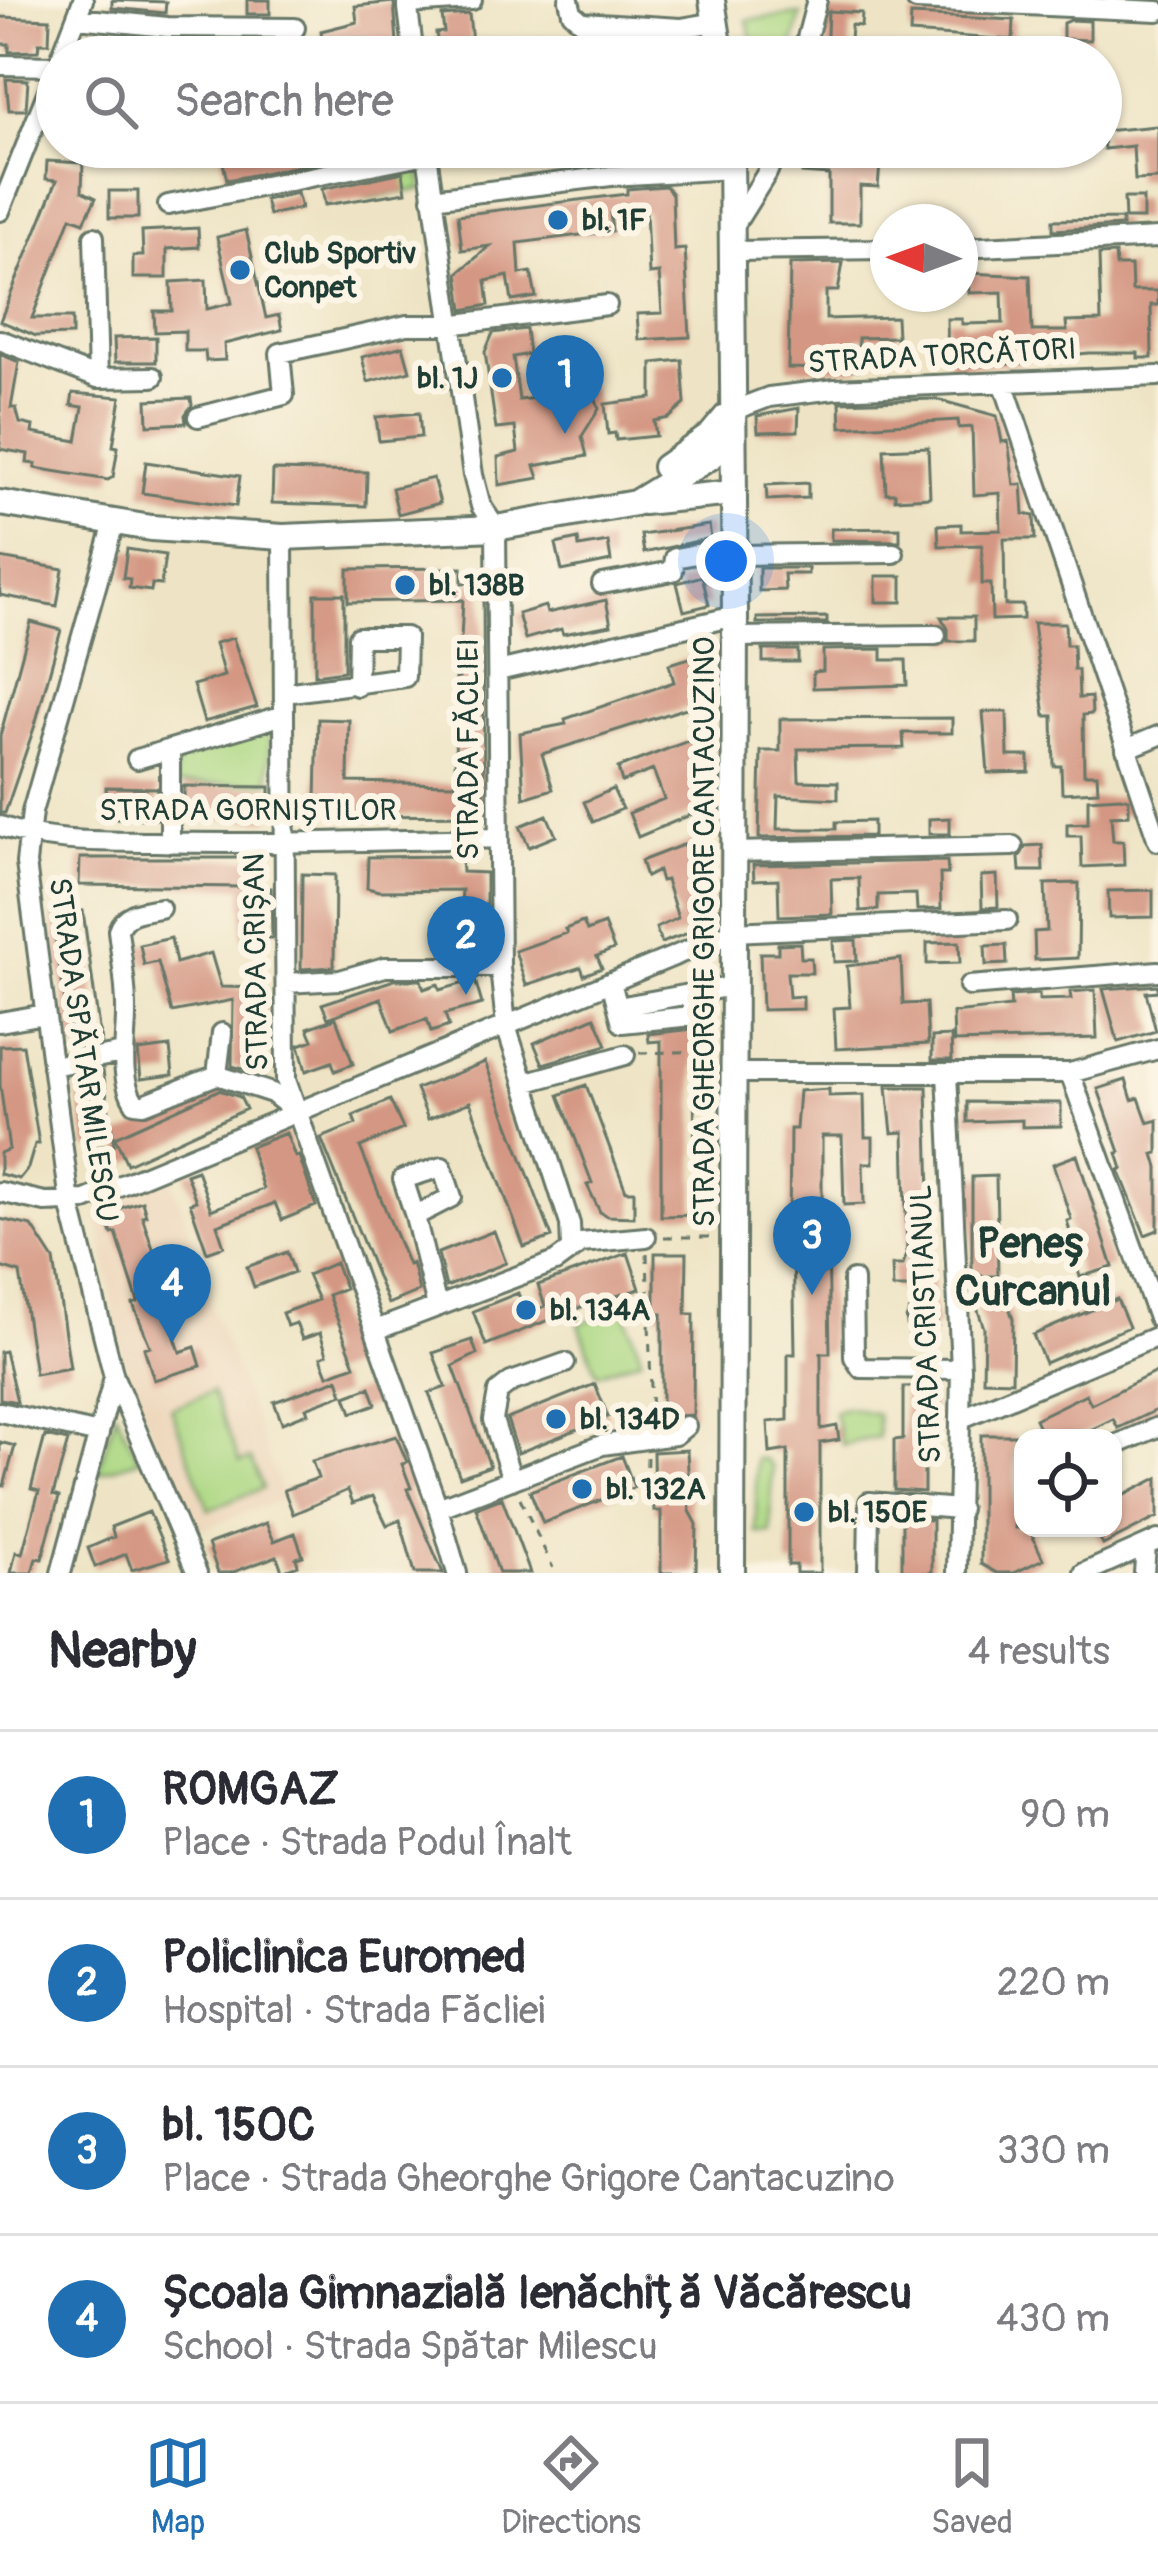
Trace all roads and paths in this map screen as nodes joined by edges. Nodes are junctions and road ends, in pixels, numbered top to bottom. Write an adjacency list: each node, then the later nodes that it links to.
1 (472, 0): 6 (street)
2 (569, 0): 10 (street)
3 (611, 0): 10 (street)
4 (817, 0): 13 (street)
5 (916, 0): 8 (street)
6 (408, 2): 12 (street)
7 (80, 9): 11 (street)
8 (1158, 10)
9 (714, 11): 10 (street)
10 (612, 21)
11 (295, 28)
12 (412, 36)
13 (808, 36)
14 (0, 65): 15 (street)
15 (36, 66)
16 (36, 120): 24 (street)
17 (345, 168): 23 (street)
18 (428, 168): 22 (street)
19 (664, 168): 22 (street)
20 (731, 168): 27 (main road, STRADA GHEORGHE GRIGORE CANTACUZINO)
21 (769, 168): 27 (street)
22 (432, 198): 31 (street)
23 (168, 205)
24 (0, 211)
25 (94, 237): 35 (street)
26 (1158, 238): 28 (street)
27 (732, 240): 29 (street); 37 (main road, STRADA GHEORGHE GRIGORE CANTACUZINO)
28 (978, 247)
29 (870, 249)
30 (607, 305): 31 (street)
31 (449, 326): 38 (street); 44 (street)
32 (0, 340): 35 (street)
33 (1158, 376): 36 (street, STRADA TORCĂTORI)
34 (152, 377): 35 (street)
35 (98, 378)
36 (1003, 382): 37 (street, STRADA TORCĂTORI); 56 (street)
37 (732, 411): 39 (main road, STRADA GHEORGHE GRIGORE CANTACUZINO); 41 (main road); 42 (main road)
38 (198, 416)
39 (733, 493): 41 (main road); 46 (main road, STRADA GHEORGHE GRIGORE CANTACUZINO)
40 (0, 503): 43 (main road)
41 (635, 503): 42 (main road)
42 (597, 510): 44 (main road)
43 (114, 523): 45 (main road); 60 (street, STRADA SPĂTAR MILESCU)
44 (496, 528): 45 (main road); 51 (street, STRADA FĂCLIEI)
45 (283, 537): 53 (street, STRADA CRIȘAN)
46 (734, 551): 47 (street); 48 (street); 49 (main road, STRADA GHEORGHE GRIGORE CANTACUZINO)
47 (894, 553)
48 (602, 584)
49 (735, 626): 50 (street); 51 (street); 66 (main road, STRADA GHEORGHE GRIGORE CANTACUZINO)
50 (936, 634)
51 (498, 671): 61 (street, STRADA FĂCLIEI)
52 (357, 686): 53 (street)
53 (284, 693): 54 (street, STRADA CRIȘAN)
54 (284, 715): 57 (street); 63 (street, STRADA CRIȘAN)
55 (1158, 736): 56 (street)
56 (1126, 749): 62 (street)
57 (170, 750): 58 (street); 64 (street)
58 (137, 759)
59 (0, 826): 60 (street, STRADA GORNIȘTILOR)
60 (28, 836): 64 (street, STRADA GORNIȘTILOR); 76 (street, STRADA SPĂTAR MILESCU)
61 (498, 838): 63 (street, STRADA GORNIȘTILOR); 70 (street, STRADA FĂCLIEI)
62 (1158, 841)
63 (284, 842): 64 (street, STRADA GORNIȘTILOR); 73 (street, STRADA CRIȘAN)
64 (170, 843)
65 (1013, 846): 66 (street)
66 (733, 853): 69 (main road, STRADA GHEORGHE GRIGORE CANTACUZINO)
67 (160, 908): 82 (street)
68 (1007, 920): 69 (street)
69 (732, 932): 72 (street); 74 (main road, STRADA GHEORGHE GRIGORE CANTACUZINO)
70 (500, 967): 73 (street); 78 (street, STRADA FĂCLIEI)
71 (1158, 971): 75 (street)
72 (611, 982): 74 (street); 78 (street)
73 (286, 983): 90 (street, STRADA CRIȘAN)
74 (733, 986): 85 (main road, STRADA GHEORGHE GRIGORE CANTACUZINO)
75 (969, 986)
76 (45, 1014): 77 (street); 84 (street, STRADA SPĂTAR MILESCU)
77 (0, 1022)
78 (506, 1026): 89 (street, STRADA FĂCLIEI); 90 (street)
79 (222, 1033): 88 (street)
80 (1158, 1049): 87 (street)
81 (718, 1051): 83 (path)
82 (123, 1053): 84 (street); 88 (street)
83 (625, 1055): 89 (street)
84 (52, 1066): 92 (street, STRADA SPĂTAR MILESCU)
85 (733, 1073): 86 (street); 121 (main road, STRADA GHEORGHE GRIGORE CANTACUZINO)
86 (947, 1073): 87 (street); 103 (street, STRADA CRISTIANUL)
87 (1070, 1073): 99 (street)
88 (217, 1075): 90 (street)
89 (524, 1083): 96 (street, STRADA FĂCLIEI)
90 (295, 1111): 92 (street); 100 (street, STRADA CRIȘAN)
91 (0, 1192): 92 (street)
92 (70, 1203): 104 (street, STRADA SPĂTAR MILESCU)
93 (415, 1216): 98 (street)
94 (646, 1237): 95 (path); 96 (street); 110 (path)
95 (712, 1237)
96 (571, 1248): 98 (street)
97 (853, 1280): 103 (street)
98 (436, 1306): 100 (street)
99 (1158, 1318)
100 (376, 1330): 114 (street, STRADA CRIȘAN)
101 (1158, 1336): 106 (street)
102 (565, 1363): 112 (street)
103 (961, 1370): 106 (street, STRADA CRISTIANUL)
104 (114, 1378): 109 (street); 119 (street, STRADA SPĂTAR MILESCU)
105 (0, 1412): 109 (street)
106 (962, 1418): 115 (street, STRADA CRISTIANUL)
107 (686, 1426): 110 (street)
108 (1158, 1427): 111 (street)
109 (98, 1434): 118 (street)
110 (648, 1437): 112 (street); 113 (path)
111 (1122, 1442)
112 (512, 1480): 114 (street); 117 (path)
113 (646, 1502)
114 (438, 1508): 120 (street, STRADA CRIȘAN)
115 (959, 1509): 122 (street); 123 (street, STRADA CRISTIANUL)
116 (1152, 1543): 124 (street); 125 (street)
117 (553, 1568)
118 (61, 1573)
119 (197, 1573)
120 (457, 1573)
121 (731, 1573)
122 (868, 1573)
123 (957, 1573)
124 (1084, 1573)
125 (1144, 1573)

